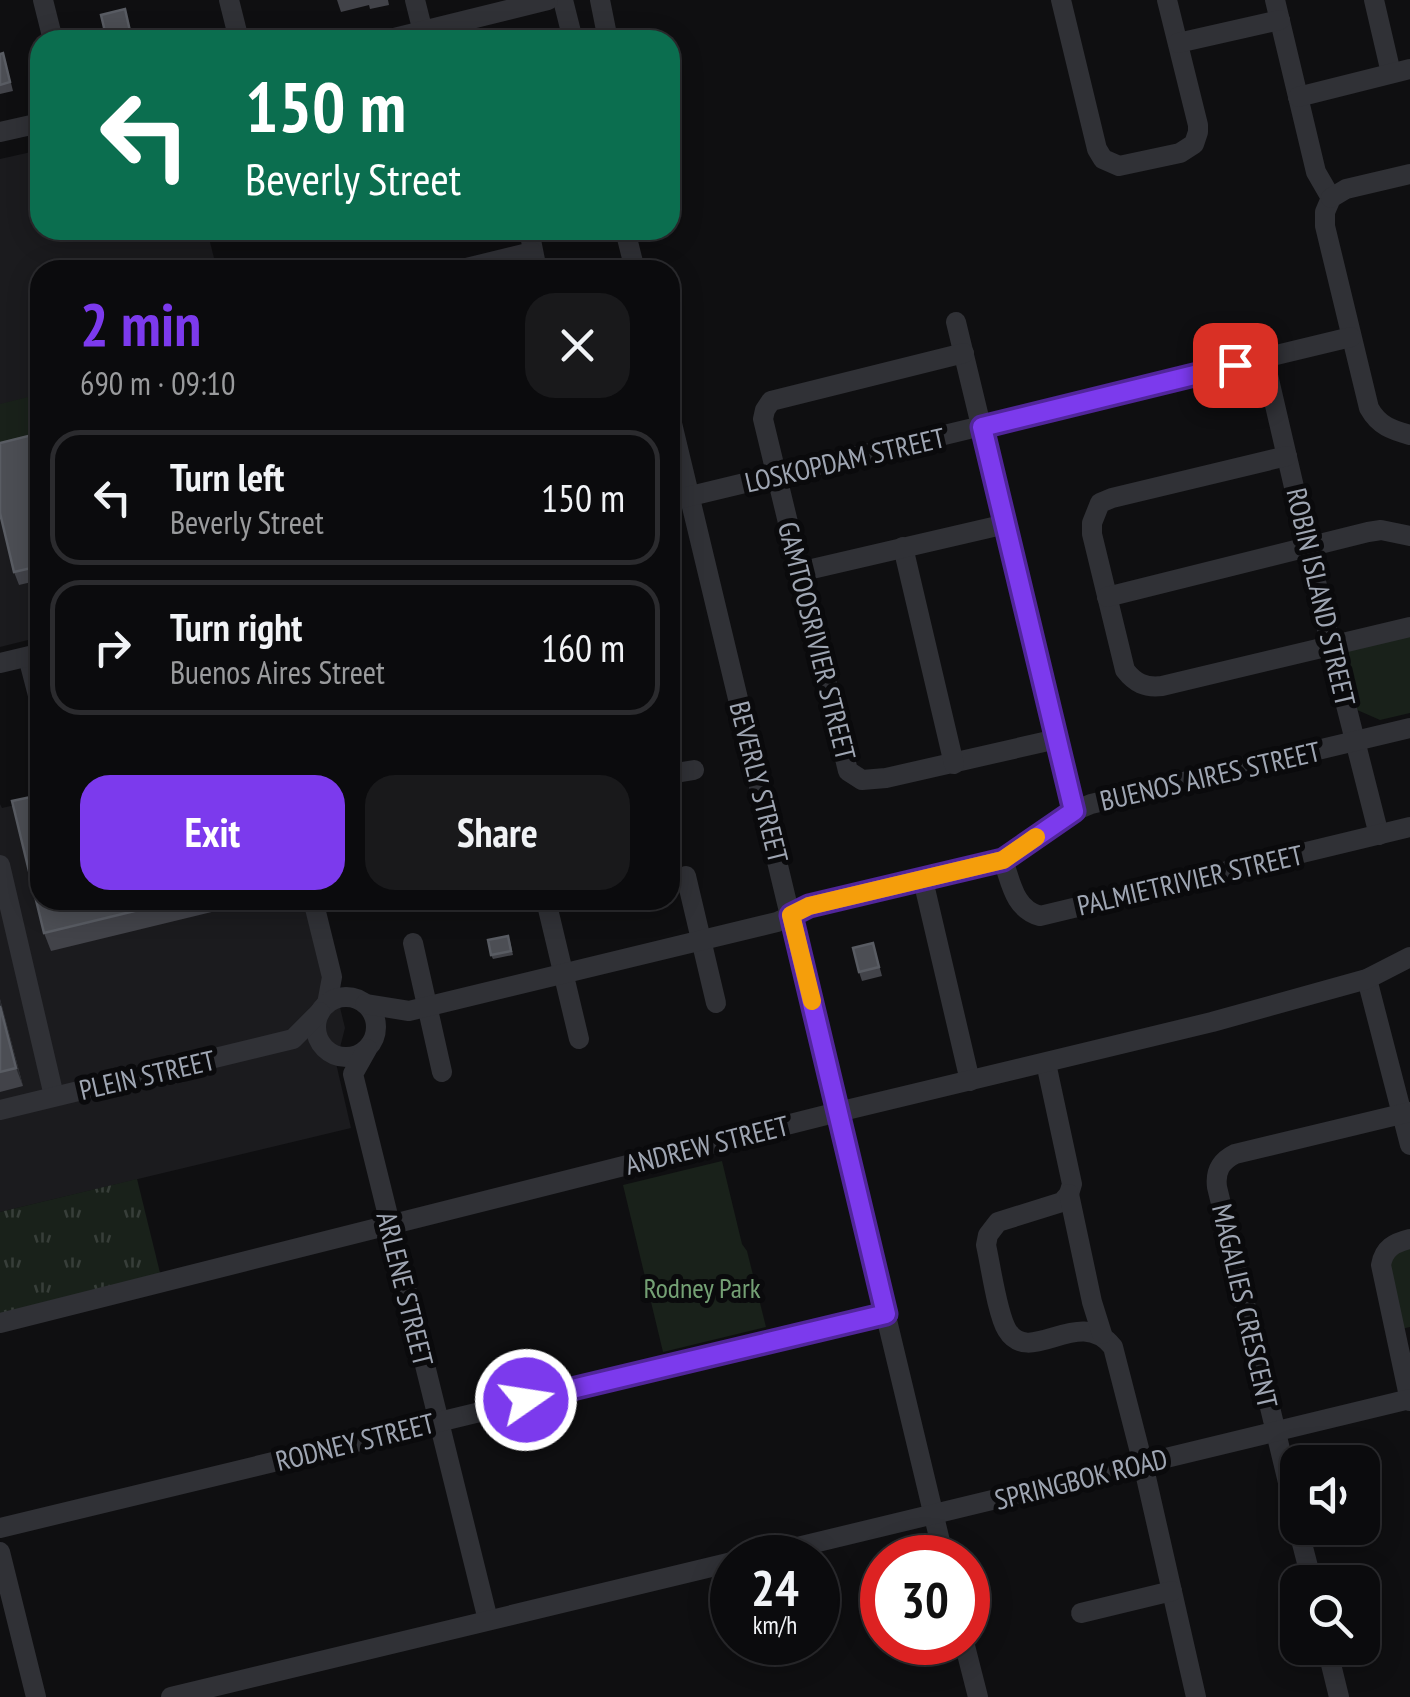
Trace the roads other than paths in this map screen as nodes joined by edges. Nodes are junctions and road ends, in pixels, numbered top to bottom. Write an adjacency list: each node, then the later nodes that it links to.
1 (43, 0): 11 (street)
2 (229, 0): 12 (street)
3 (415, 0): 13 (street)
4 (548, 0): 14 (street)
5 (563, 0): 15 (street)
6 (600, 0): 16 (street)
7 (1061, 0): 17 (street)
8 (1167, 0): 17 (street)
9 (1374, 0): 18 (street)
10 (1277, 10): 17 (street); 19 (street)
11 (50, 30)
12 (236, 30)
13 (422, 30)
14 (431, 30)
15 (570, 30)
16 (606, 30)
17 (1178, 43)
18 (1401, 71): 19 (street)
19 (1298, 97): 23 (street)
20 (30, 125): 21 (street)
21 (0, 132)
22 (1410, 174): 23 (street)
23 (1331, 198): 25 (street)
24 (956, 322): 26 (street)
25 (1350, 337): 27 (street, LOSKOPDAM STREET); 29 (street)
26 (964, 353): 28 (street); 31 (street, GAMTOOSRIVIER STREET)
27 (1264, 358): 28 (street, LOSKOPDAM STREET); 30 (street, ROBIN ISLAND STREET)
28 (982, 427): 31 (street, LOSKOPDAM STREET); 33 (street)
29 (1410, 435)
30 (1287, 456): 36 (street, ROBIN ISLAND STREET); 38 (street)
31 (776, 476): 32 (street, LOSKOPDAM STREET); 37 (street, GAMTOOSRIVIER STREET)
32 (680, 499): 58 (street, BEVERLY STREET)
33 (1006, 524): 35 (street); 44 (street)
34 (1410, 536): 36 (street)
35 (903, 547): 37 (street); 46 (street)
36 (1309, 548): 38 (street); 40 (street, ROBIN ISLAND STREET)
37 (799, 572): 46 (street, GAMTOOSRIVIER STREET)
38 (1107, 598): 40 (street)
39 (1410, 627): 40 (street)
40 (1331, 646): 45 (street, ROBIN ISLAND STREET)
41 (30, 656): 42 (street)
42 (0, 663)
43 (1410, 728): 45 (street, BUENOS AIRES STREET)
44 (1057, 739): 46 (street, GAMTOOSRIVIER STREET); 49 (street)
45 (1356, 741): 49 (street, BUENOS AIRES STREET); 51 (street, ROBIN ISLAND STREET)
46 (954, 764)
47 (694, 770): 48 (street)
48 (680, 772)
49 (1074, 811): 52 (street, BUENOS AIRES STREET)
50 (1410, 827): 51 (street, PALMIETRIVIER STREET)
51 (1379, 835): 52 (street, PALMIETRIVIER STREET)
52 (1003, 860): 55 (street, BUENOS AIRES STREET)
53 (0, 865): 77 (street)
54 (686, 876): 59 (street)
55 (923, 880): 58 (street, BUENOS AIRES STREET); 76 (street)
56 (315, 910): 63 (street)
57 (548, 910): 62 (street)
58 (791, 915): 59 (street); 79 (street, BEVERLY STREET)
59 (701, 940): 62 (street); 66 (street)
60 (414, 942): 68 (street)
61 (1410, 957): 64 (street, ANDREW STREET)
62 (564, 974): 68 (street); 69 (street)
63 (332, 978): 65 (street); 67 (street)
64 (1367, 979): 73 (street, ANDREW STREET); 80 (street)
65 (360, 1002): 67 (street); 68 (street); 71 (street)
66 (716, 1004)
67 (323, 1008): 70 (street); 72 (street)
68 (418, 1009): 71 (street); 74 (street)
69 (580, 1038)
70 (293, 1040): 72 (street, PLEIN STREET); 77 (street, PLEIN STREET)
71 (370, 1044): 72 (street); 75 (street)
72 (326, 1049): 75 (street)
73 (1046, 1063): 76 (street, ANDREW STREET); 82 (street)
74 (442, 1072)
75 (354, 1074): 83 (street, ARLENE STREET)
76 (970, 1080): 79 (street, ANDREW STREET)
77 (54, 1096): 78 (street, PLEIN STREET)
78 (0, 1110)
79 (838, 1112): 83 (street, ANDREW STREET); 85 (street, BEVERLY STREET)
80 (1406, 1113): 81 (street); 90 (street, MAGALIES CRESCENT)
81 (1410, 1145)
82 (1069, 1194): 87 (street); 87 (street)
83 (389, 1225): 86 (street, ANDREW STREET); 89 (street, ARLENE STREET)
84 (1410, 1239): 88 (street)
85 (886, 1314): 89 (street, RODNEY STREET); 93 (street, BEVERLY STREET)
86 (0, 1322)
87 (1102, 1334): 92 (street)
88 (1410, 1400): 90 (street, SPRINGBOK ROAD)
89 (438, 1422): 94 (street, RODNEY STREET); 102 (street, ARLENE STREET)
90 (1276, 1432): 91 (street, MAGALIES CRESCENT); 92 (street, SPRINGBOK ROAD)
91 (1280, 1449)
92 (1143, 1464): 93 (street, SPRINGBOK ROAD); 99 (street)
93 (934, 1514): 95 (street, BEVERLY STREET); 96 (street, SPRINGBOK ROAD)
94 (0, 1528)
95 (939, 1535)
96 (840, 1537)
97 (0, 1552): 100 (street)
98 (710, 1567): 102 (street)
99 (1172, 1591): 101 (street); 110 (street)
100 (6, 1601): 106 (street)
101 (1081, 1612)
102 (488, 1620): 105 (street)
103 (970, 1665): 109 (street)
104 (1331, 1665): 111 (street)
105 (264, 1674): 107 (street); 108 (street)
106 (36, 1697)
107 (171, 1697)
108 (270, 1697)
109 (978, 1697)
110 (1196, 1697)
111 (1339, 1697)

